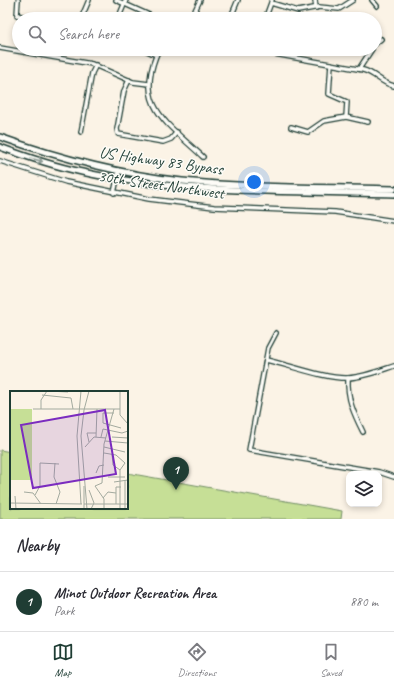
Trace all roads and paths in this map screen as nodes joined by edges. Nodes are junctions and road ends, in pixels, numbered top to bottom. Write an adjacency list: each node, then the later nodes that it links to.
1 (18, 0): 13 (street)
2 (89, 0): 14 (street)
3 (116, 0): 9 (street)
4 (200, 0): 17 (street)
5 (238, 0): 18 (street)
6 (314, 0): 12 (street)
7 (353, 0): 12 (street)
8 (372, 0): 11 (street)
9 (125, 2): 15 (street); 16 (street)
10 (272, 2): 12 (street); 19 (street)
11 (377, 6)
12 (316, 8)
13 (17, 12)
14 (84, 12)
15 (121, 12)
16 (144, 12)
17 (194, 12)
18 (233, 12)
19 (268, 12)
20 (0, 48): 21 (street)
21 (12, 50)
22 (45, 56): 27 (street)
23 (156, 56): 30 (street)
24 (288, 56): 26 (street)
25 (367, 56): 28 (street)
26 (331, 64): 28 (street); 32 (street)
27 (96, 65): 29 (street); 35 (street)
28 (359, 69): 31 (street)
29 (129, 80): 30 (street); 36 (street)
30 (149, 84): 36 (street)
31 (394, 86)
32 (346, 117): 33 (street); 34 (street)
33 (368, 122)
34 (291, 127)
35 (81, 132)
36 (177, 132): 39 (street)
37 (0, 137): 41 (highway, US Highway 83 Bypass)
38 (0, 147): 42 (highway, US Highway 83 Bypass, one-way to 42)
39 (203, 157)
40 (0, 161): 44 (street, 30th Street Northwest)
41 (119, 170): 42 (street); 43 (highway, US Highway 83 Bypass)
42 (118, 179): 44 (street); 45 (highway, US Highway 83 Bypass)
43 (394, 188)
44 (114, 193): 46 (street, 30th Street Northwest)
45 (394, 195)
46 (394, 221)
47 (276, 332): 48 (street)
48 (266, 360): 50 (street); 52 (street)
49 (394, 366): 50 (street)
50 (348, 378): 51 (street)
51 (363, 432)
52 (394, 477)

